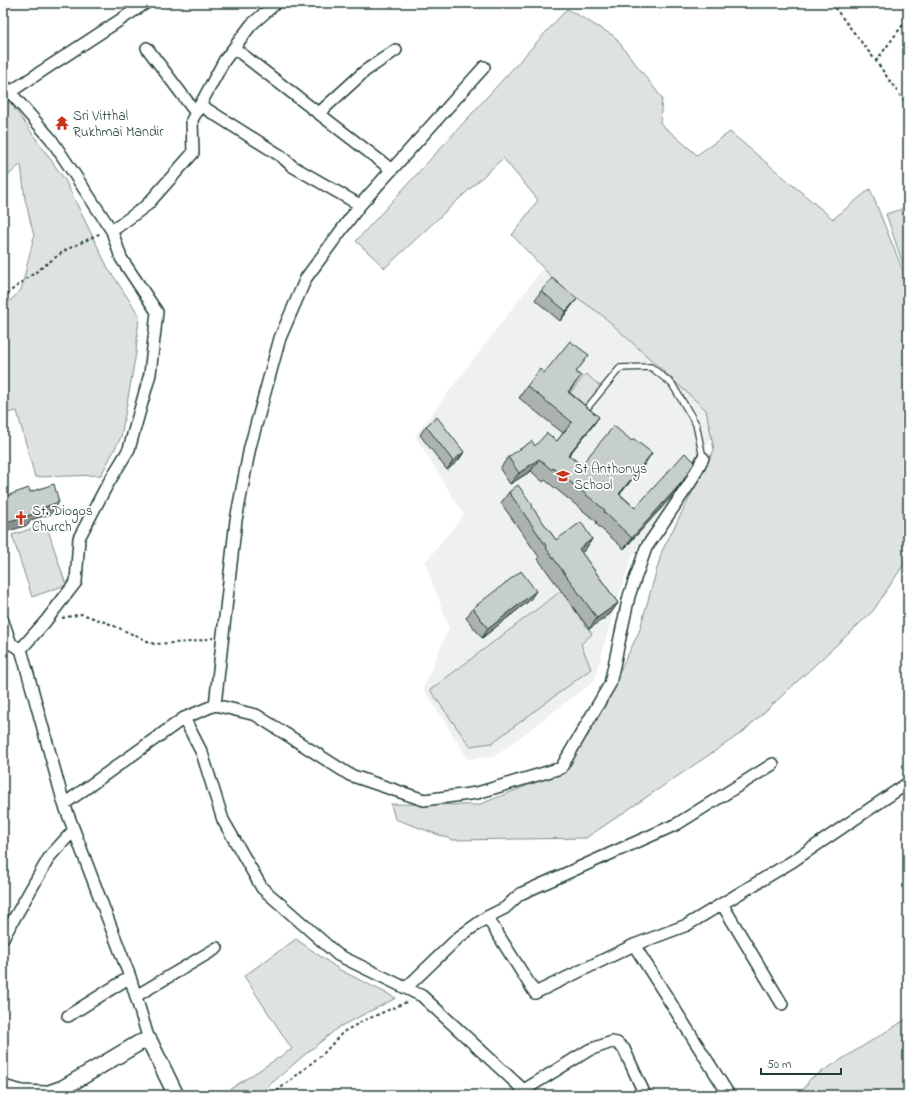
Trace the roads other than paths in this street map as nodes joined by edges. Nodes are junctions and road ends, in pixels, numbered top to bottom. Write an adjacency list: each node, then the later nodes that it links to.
1 (146, 3): 7 (street)
2 (276, 3): 4 (street)
3 (147, 48): 8 (street)
4 (234, 48): 8 (street); 9 (street)
5 (396, 50): 9 (street)
6 (484, 66): 10 (street)
7 (7, 88): 12 (street)
8 (198, 109): 11 (street); 12 (street)
9 (319, 113): 10 (street)
10 (392, 170): 11 (street)
11 (360, 205): 17 (street)
12 (112, 230): 16 (street)
13 (582, 414): 14 (lane)
14 (703, 458): 17 (street)
15 (3, 621): 16 (street)
16 (12, 646): 21 (street)
17 (215, 705): 18 (street)
18 (184, 718): 21 (street); 29 (street)
19 (774, 764): 24 (street)
20 (908, 782): 23 (street)
21 (64, 804): 22 (street)
22 (74, 830): 25 (street); 28 (street)
23 (722, 904): 26 (street); 31 (street)
24 (487, 917): 26 (street); 29 (street)
25 (3, 938)
26 (634, 945): 38 (street)
27 (217, 948): 30 (street)
28 (130, 977): 30 (street); 32 (street)
29 (406, 988): 35 (street)
30 (136, 996): 33 (street)
31 (782, 1004)
32 (68, 1016)
33 (149, 1040): 34 (street); 36 (street)
34 (3, 1088)
35 (526, 1093): 37 (street)
36 (176, 1095)
37 (645, 1095)
38 (729, 1095)

